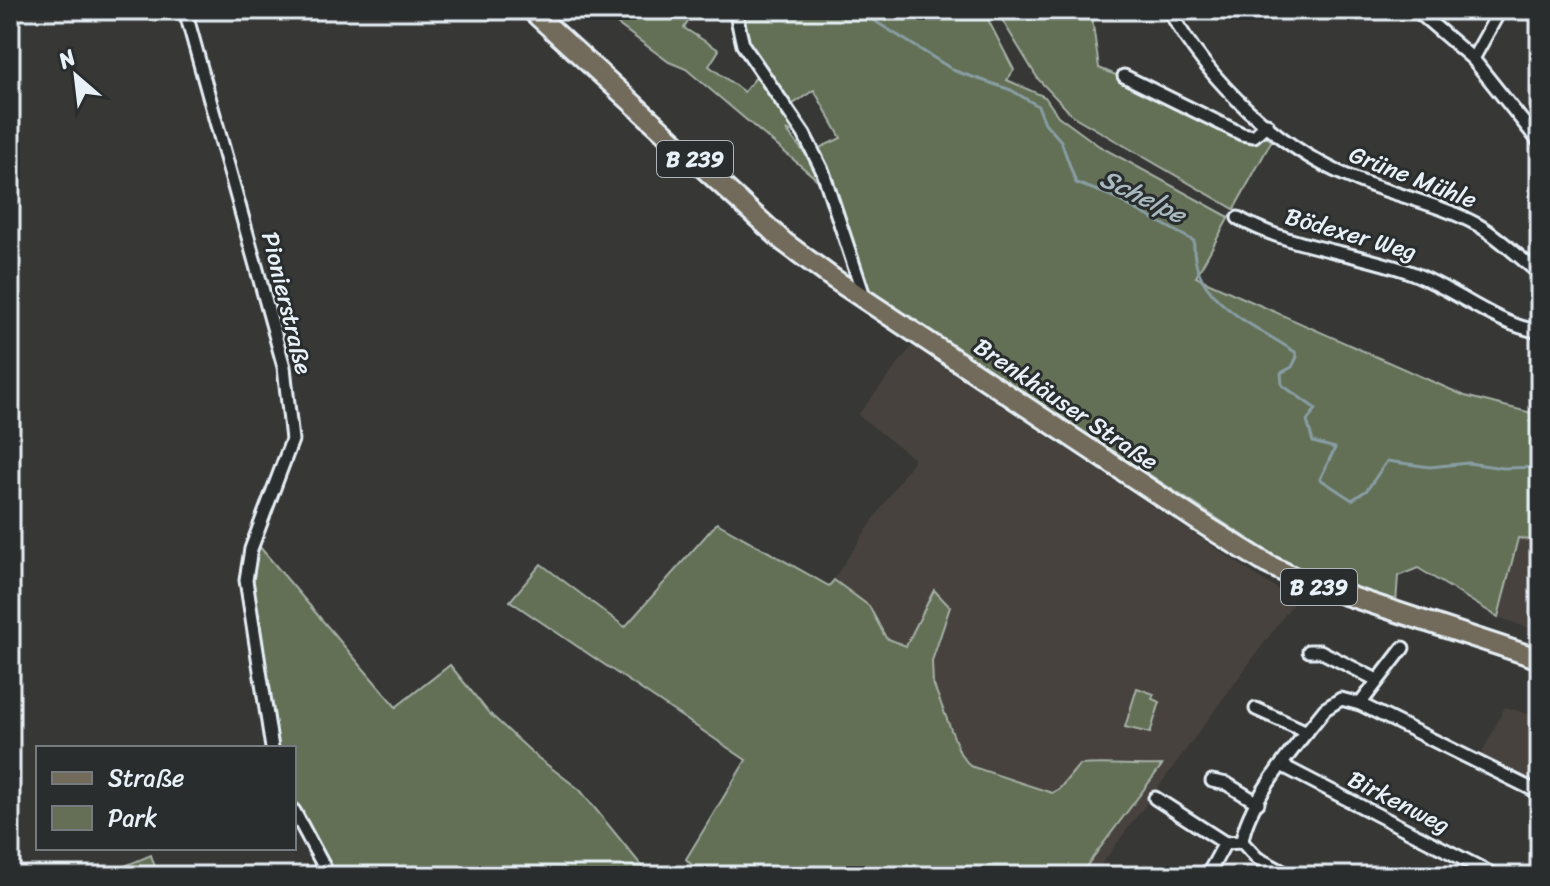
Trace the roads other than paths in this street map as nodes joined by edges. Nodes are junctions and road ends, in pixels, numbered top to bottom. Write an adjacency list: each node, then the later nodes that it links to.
1 (185, 10): 22 (street, Pionierstraße)
2 (531, 10): 13 (main road, B 239)
3 (735, 10): 13 (street)
4 (1169, 10): 9 (street, Grüne Mühle)
5 (1416, 10): 7 (street)
6 (1500, 10): 7 (street)
7 (1473, 59): 10 (street)
8 (1124, 76): 9 (street)
9 (1267, 124): 12 (street, Grüne Mühle)
10 (1540, 143)
11 (1238, 218): 14 (street, Bödexer Weg)
12 (1540, 274)
13 (865, 300): 17 (main road, Brenkhäuser Straße / B 239)
14 (1540, 332)
15 (1403, 648): 18 (street)
16 (1309, 651): 18 (street)
17 (1540, 659)
18 (1377, 680): 19 (street)
19 (1360, 704): 21 (street); 25 (street)
20 (1256, 709): 21 (street)
21 (1307, 732): 23 (street)
22 (272, 746)
23 (1283, 766): 27 (street); 34 (street, Birkenweg)
24 (1212, 781): 27 (street)
25 (1540, 793)
26 (1155, 798): 30 (street)
27 (1258, 803): 29 (street)
28 (296, 815): 31 (street)
29 (1242, 842): 30 (street); 33 (street)
30 (1225, 843): 32 (street)
31 (329, 876)
32 (1207, 876)
33 (1291, 876)
34 (1496, 876)

